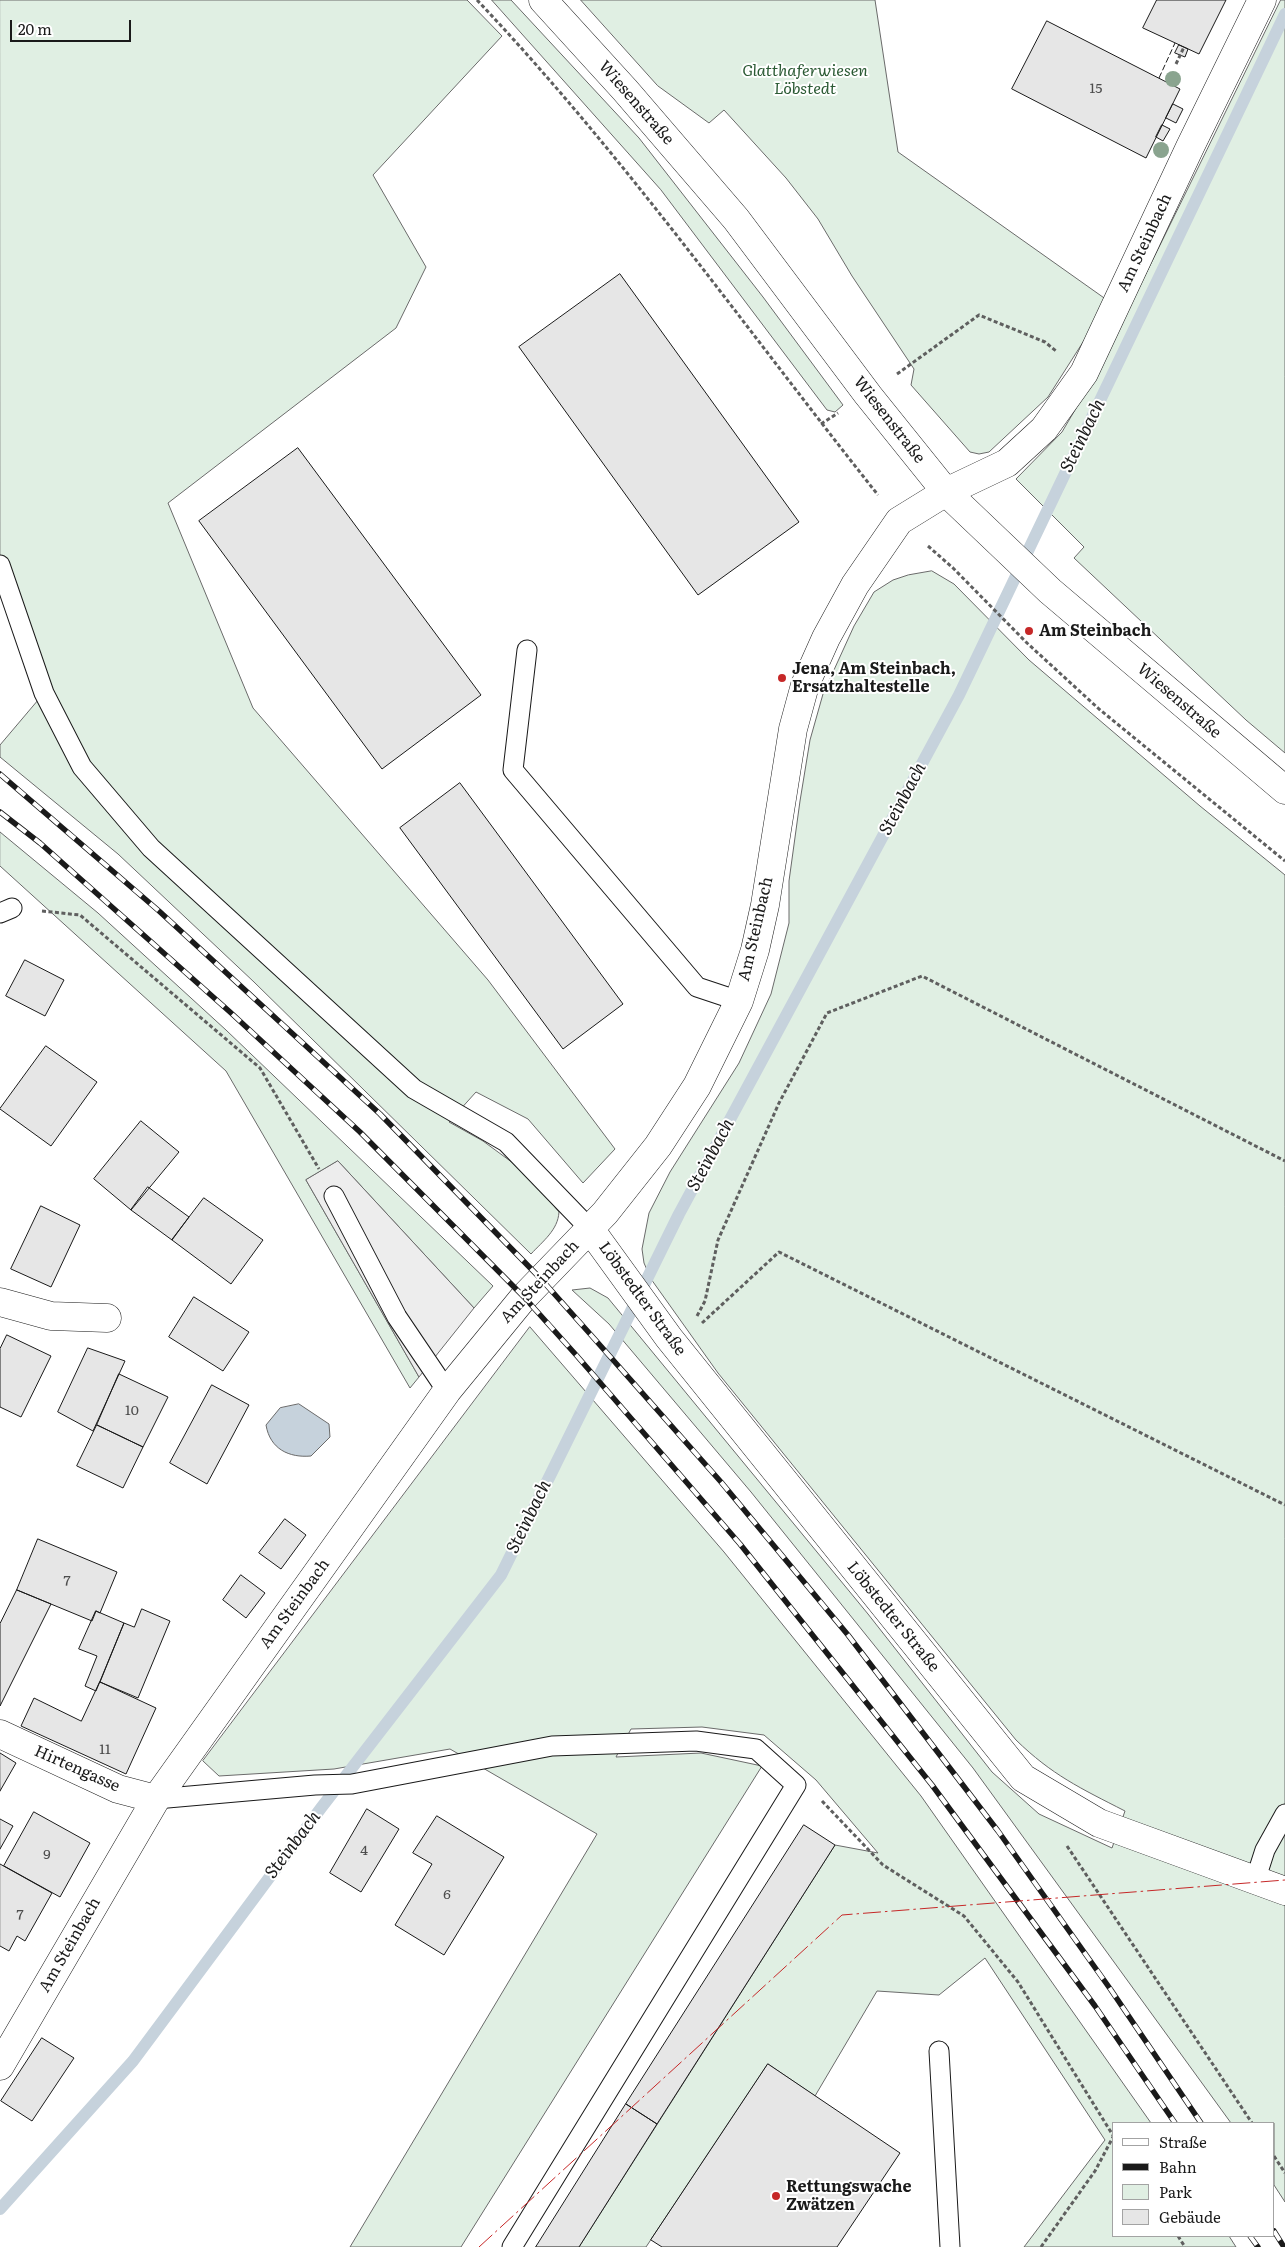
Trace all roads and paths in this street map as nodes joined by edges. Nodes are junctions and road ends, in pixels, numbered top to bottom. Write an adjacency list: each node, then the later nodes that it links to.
1 (476, 0): 8 (path)
2 (543, 0): 7 (street, Wiesenstraße)
3 (1262, 0): 6 (street, Am Steinbach)
4 (1184, 47): 5 (path)
5 (1176, 64)
6 (1084, 373): 7 (path); 9 (street, Am Steinbach)
7 (868, 395): 8 (path); 9 (street, Wiesenstraße)
8 (820, 424): 10 (path)
9 (946, 492): 10 (street, Am Steinbach); 13 (street, Wiesenstraße)
10 (899, 521): 14 (path); 16 (street, Am Steinbach)
11 (0, 565): 19 (lane)
12 (527, 650): 16 (lane)
13 (1285, 790)
14 (1285, 860)
15 (6, 911): 18 (path)
16 (738, 1001): 19 (street, Am Steinbach)
17 (1285, 1161): 22 (path)
18 (334, 1196): 23 (lane)
19 (590, 1228): 22 (street, Löbstedter Straße); 23 (street, Am Steinbach)
20 (0, 1302): 21 (street)
21 (107, 1318)
22 (674, 1344): 24 (path); 30 (street, Löbstedter Straße)
23 (447, 1391): 27 (street, Am Steinbach)
24 (1285, 1504)
25 (0, 1734): 27 (street, Hirtengasse)
26 (796, 1785): 27 (lane); 35 (path); 39 (lane)
27 (156, 1799): 33 (street, Am Steinbach)
28 (1285, 1814): 30 (lane)
29 (1066, 1845): 34 (path)
30 (1255, 1881): 31 (street, Löbstedter Straße)
31 (1285, 1891)
32 (939, 2051): 40 (lane)
33 (0, 2066)
34 (1251, 2122)
35 (1112, 2135)
36 (1112, 2139): 41 (path)
37 (1275, 2158): 38 (path)
38 (1285, 2173)
39 (512, 2247)
40 (950, 2247)
41 (1041, 2247)

